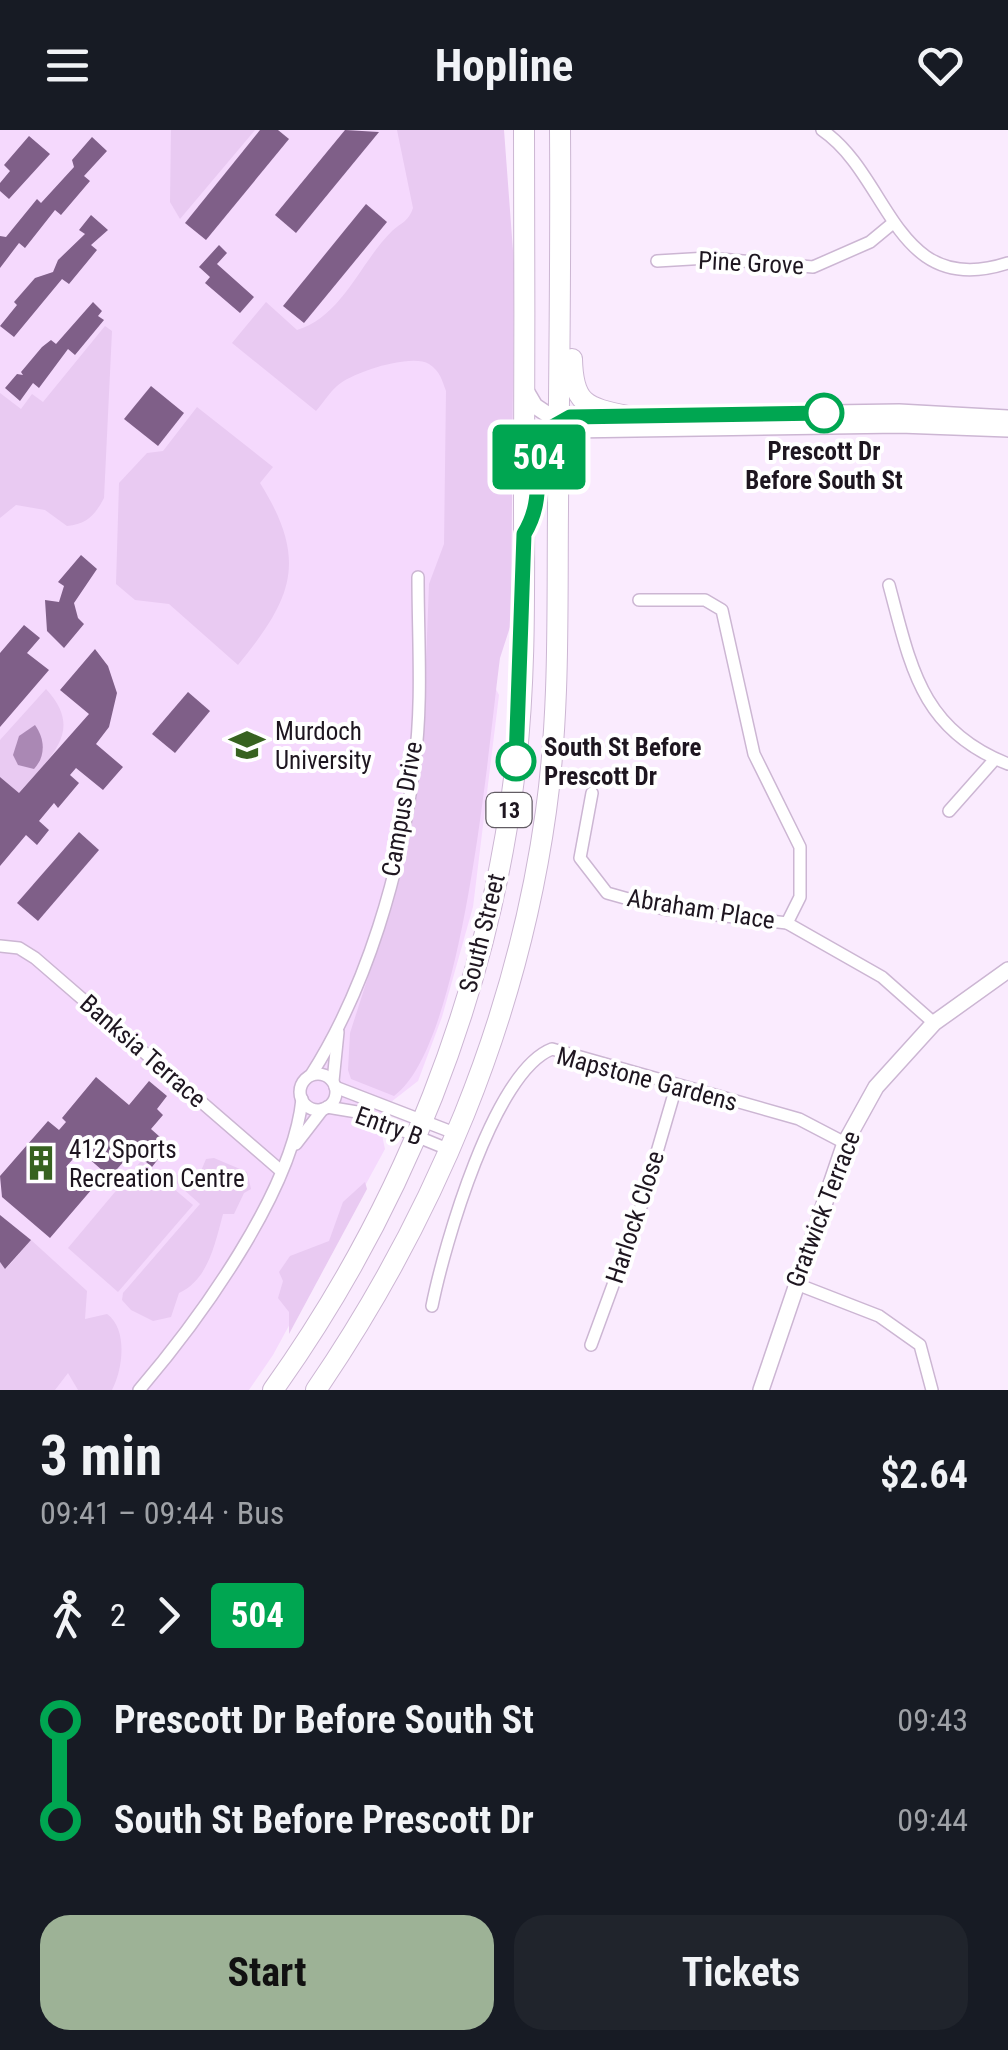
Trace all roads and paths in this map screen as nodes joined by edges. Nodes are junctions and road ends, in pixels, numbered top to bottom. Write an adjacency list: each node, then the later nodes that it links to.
1 (524, 130): 8 (highway, South Street / 13)
2 (560, 130): 7 (highway, South Street / 13)
3 (822, 130): 4 (street)
4 (893, 223): 5 (street, Pine Grove); 6 (street)
5 (657, 261)
6 (1008, 262)
7 (560, 290): 9 (highway); 11 (highway, South Street / 13)
8 (524, 388): 11 (street); 15 (highway, South Street / 13)
9 (628, 416): 10 (street); 11 (street)
10 (1008, 418)
11 (558, 423): 13 (street); 14 (highway, South Street / 13); 15 (street)
12 (1008, 428): 13 (street)
13 (582, 430): 14 (street)
14 (558, 451): 34 (highway, South Street / 13)
15 (524, 534): 33 (highway, South Street / 13)
16 (418, 577): 27 (street, Campus Drive)
17 (889, 585): 19 (street)
18 (639, 600): 23 (street)
19 (994, 759): 20 (street); 22 (street)
20 (1008, 764)
21 (592, 793): 23 (street, Abraham Place)
22 (949, 811)
23 (786, 923): 26 (street, Abraham Place)
24 (0, 946): 37 (street, Banksia Terrace)
25 (1008, 970): 26 (street, Gratwick Terrace)
26 (934, 1023): 35 (street, Gratwick Terrace)
27 (338, 1032): 28 (street, Campus Drive); 29 (street, Campus Drive)
28 (311, 1076): 29 (street); 31 (street, Campus Drive)
29 (334, 1084): 32 (street, Campus Drive); 33 (street, Entry B)
30 (676, 1086): 35 (street, Mapstone Gardens); 39 (street, Mapstone Gardens); 40 (street, Harlock Close)
31 (302, 1099): 32 (street); 36 (street, Campus Drive)
32 (325, 1108): 33 (street, Entry B); 36 (street, Campus Drive)
33 (420, 1128): 34 (street, Entry B); 42 (highway, South Street / 13)
34 (454, 1142): 43 (highway, South Street / 13)
35 (845, 1142): 38 (street, Gratwick Terrace)
36 (292, 1147): 37 (street, Campus Drive)
37 (280, 1170): 41 (street, Campus Drive)
38 (794, 1283): 44 (street, Gratwick Terrace); 45 (street)
39 (432, 1306)
40 (591, 1345)
41 (139, 1390)
42 (273, 1390)
43 (316, 1390)
44 (761, 1390)
45 (932, 1390)

